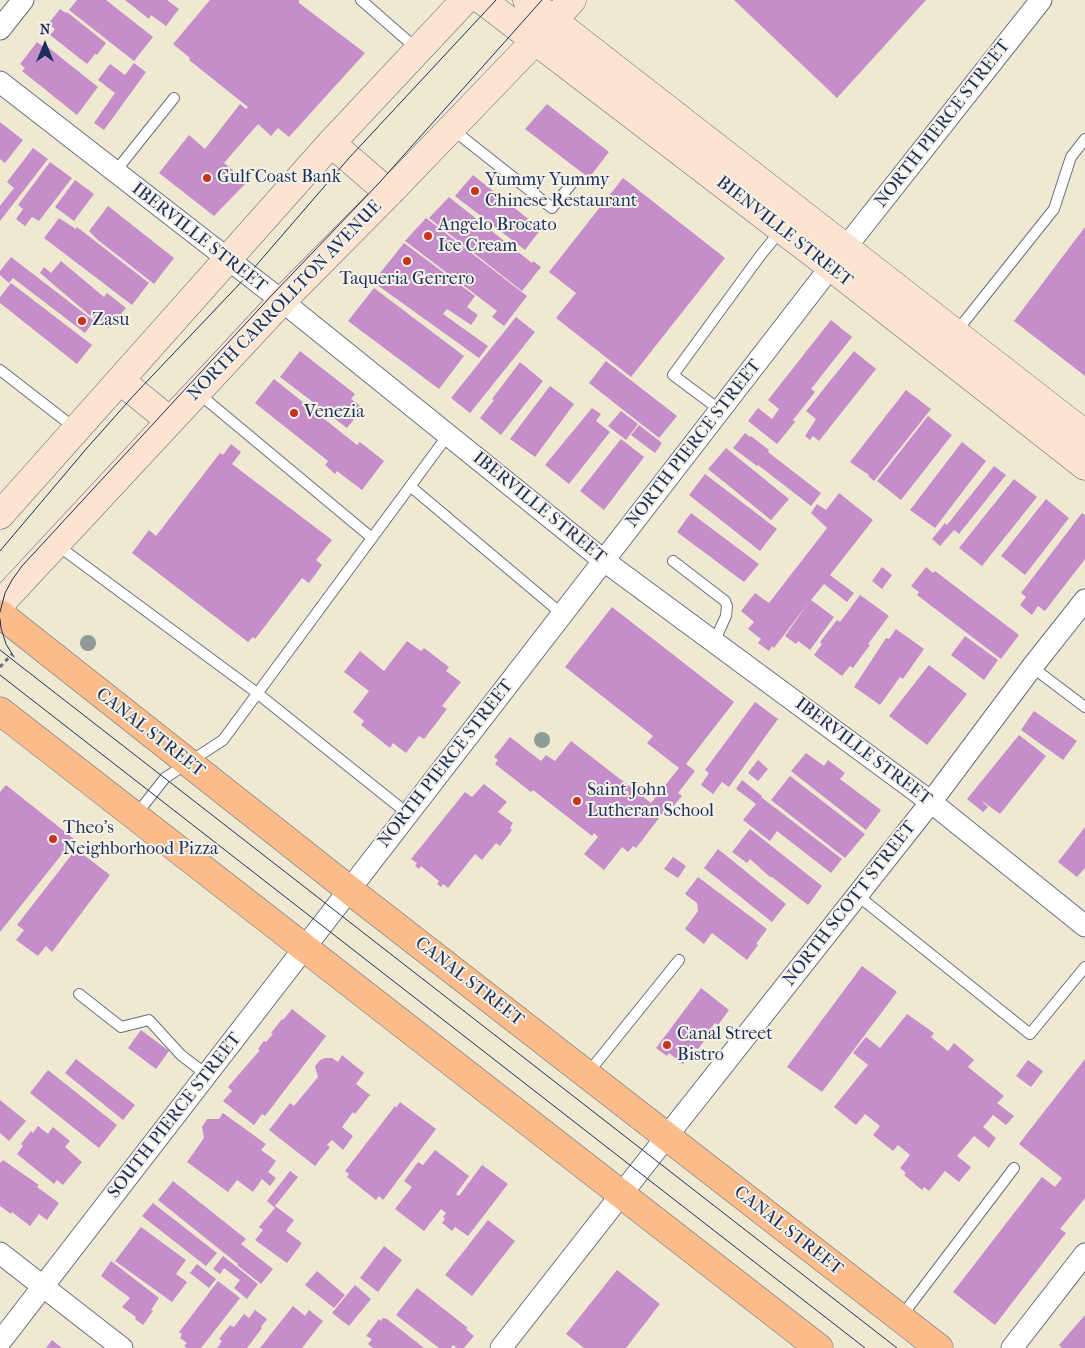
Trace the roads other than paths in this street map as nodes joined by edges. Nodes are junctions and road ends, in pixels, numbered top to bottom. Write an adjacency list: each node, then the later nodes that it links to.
1 (22, 0): 8 (street)
2 (361, 0): 10 (lane)
3 (465, 0): 10 (main road)
4 (482, 0): 9 (main road, BIENVILLE STREET)
5 (527, 0): 9 (main road, BIENVILLE STREET)
6 (572, 0): 9 (main road, NORTH CARROLLTON AVENUE)
7 (1041, 0): 20 (street, NORTH PIERCE STREET)
8 (0, 29)
9 (545, 31): 13 (main road, NORTH CARROLLTON AVENUE); 19 (main road, BIENVILLE STREET); 20 (main road, BIENVILLE STREET)
10 (418, 50): 15 (main road)
11 (0, 82): 16 (street, IBERVILLE STREET)
12 (174, 98): 16 (lane)
13 (451, 129): 17 (lane); 18 (main road, NORTH CARROLLTON AVENUE)
14 (1085, 139): 23 (lane)
15 (331, 143): 18 (main road); 21 (main road)
16 (115, 172): 21 (street, IBERVILLE STREET)
17 (572, 183)
18 (389, 193): 22 (main road, NORTH CARROLLTON AVENUE)
19 (781, 229): 20 (main road, BIENVILLE STREET); 27 (lane)
20 (838, 257): 23 (main road, BIENVILLE STREET); 27 (street, NORTH PIERCE STREET); 32 (main road, BIENVILLE STREET)
21 (228, 260): 22 (street, IBERVILLE STREET); 25 (main road)
22 (282, 301): 26 (main road, NORTH CARROLLTON AVENUE); 31 (street, IBERVILLE STREET)
23 (956, 333): 30 (main road, BIENVILLE STREET)
24 (0, 370): 29 (lane)
25 (121, 381): 28 (main road); 29 (main road)
26 (197, 392): 28 (main road, NORTH CARROLLTON AVENUE); 35 (lane)
27 (720, 410): 37 (street, NORTH PIERCE STREET)
28 (170, 421): 36 (main road, NORTH CARROLLTON AVENUE)
29 (77, 429): 34 (main road)
30 (1085, 434)
31 (448, 435): 33 (lane); 37 (street, IBERVILLE STREET)
32 (1085, 466)
33 (410, 486): 35 (lane); 42 (lane)
34 (0, 515)
35 (372, 538): 45 (lane)
36 (56, 544): 40 (main road, NORTH CARROLLTON AVENUE); 45 (lane)
37 (604, 560): 42 (street, NORTH PIERCE STREET); 43 (street, IBERVILLE STREET)
38 (673, 561): 43 (lane)
39 (1085, 600): 44 (street, NORTH SCOTT STREET)
40 (0, 604)
41 (0, 614): 48 (main road, CANAL STREET)
42 (562, 614): 50 (street, NORTH PIERCE STREET)
43 (714, 642): 49 (street, IBERVILLE STREET)
44 (1032, 667): 46 (lane); 49 (street, NORTH SCOTT STREET)
45 (257, 693): 48 (lane); 50 (lane)
46 (1085, 707)
47 (0, 711): 51 (main road)
48 (188, 763): 51 (lane); 52 (main road, CANAL STREET)
49 (931, 802): 53 (street, NORTH SCOTT STREET); 54 (street, IBERVILLE STREET)
50 (407, 813): 52 (street, NORTH PIERCE STREET)
51 (135, 816): 55 (main road)
52 (349, 889): 55 (street, SOUTH PIERCE STREET); 59 (main road, CANAL STREET)
53 (857, 896): 57 (lane); 61 (street, NORTH SCOTT STREET)
54 (1085, 926)
55 (306, 948): 60 (street, SOUTH PIERCE STREET); 63 (main road)
56 (678, 960): 59 (lane)
57 (1085, 967)
58 (79, 994): 60 (lane)
59 (587, 1074): 61 (main road, CANAL STREET)
60 (207, 1075): 66 (street, SOUTH PIERCE STREET)
61 (667, 1136): 63 (street, NORTH SCOTT STREET); 67 (main road, CANAL STREET)
62 (1014, 1168): 67 (lane)
63 (621, 1194): 70 (street, NORTH SCOTT STREET); 71 (main road)
64 (0, 1253): 66 (street)
65 (1085, 1254): 73 (street)
66 (43, 1286): 68 (street, SOUTH PIERCE STREET); 69 (street)
67 (901, 1318): 72 (main road, CANAL STREET)
68 (0, 1342)
69 (122, 1348)
70 (502, 1348)
71 (819, 1348)
72 (939, 1348)
73 (1012, 1348)

